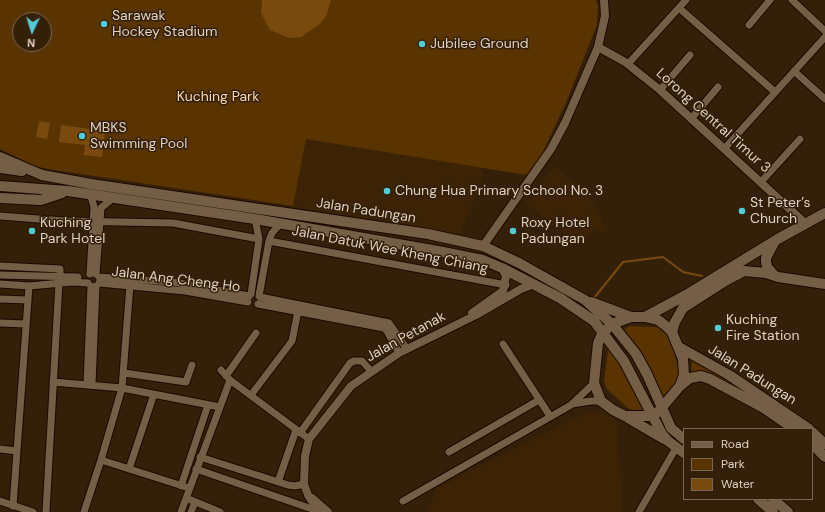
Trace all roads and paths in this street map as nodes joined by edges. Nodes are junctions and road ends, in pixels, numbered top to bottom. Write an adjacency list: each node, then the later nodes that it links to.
1 (604, 0): 9 (street)
2 (686, 0): 5 (street)
3 (770, 0): 6 (street)
4 (792, 0): 7 (street)
5 (679, 8): 11 (street); 15 (street)
6 (749, 25)
7 (825, 31)
8 (825, 37): 12 (street)
9 (598, 47): 11 (street, Lorong Central Timur 3); 38 (street)
10 (690, 55): 14 (street)
11 (628, 64): 14 (street, Lorong Central Timur 3)
12 (794, 71): 15 (street); 16 (street)
13 (718, 87): 17 (street)
14 (660, 90): 17 (street, Lorong Central Timur 3)
15 (775, 92): 19 (street)
16 (825, 99)
17 (691, 119): 19 (street, Lorong Central Timur 3)
18 (800, 140): 23 (street)
19 (725, 148): 23 (street, Lorong Central Timur 3)
20 (0, 158): 22 (main road, Jalan Padungan)
21 (0, 168): 22 (main road)
22 (42, 174): 38 (main road, Jalan Padungan)
23 (762, 182): 34 (street, Lorong Central Timur 3)
24 (0, 186): 25 (main road, Jalan Padungan)
25 (68, 191): 26 (main road, Jalan Padungan); 27 (main road)
26 (91, 196): 28 (main road, Jalan Padungan); 32 (street)
27 (0, 198)
28 (113, 198): 31 (main road, Jalan Padungan); 32 (street)
29 (825, 213): 34 (main road)
30 (0, 216): 32 (street)
31 (255, 219): 33 (main road, Jalan Padungan); 35 (street)
32 (97, 220): 35 (street); 44 (street)
33 (280, 224): 37 (street); 40 (main road, Jalan Padungan)
34 (806, 224): 36 (main road)
35 (259, 239): 51 (street)
36 (776, 240): 42 (main road); 58 (main road)
37 (269, 241): 49 (street, Jalan Datuk Wee Kheng Chiang); 53 (street)
38 (484, 246): 55 (main road, Jalan Padungan)
39 (0, 266): 43 (street)
40 (502, 268): 46 (main road, Jalan Padungan); 49 (street)
41 (0, 275): 43 (street, Jalan Ang Cheng Ho)
42 (775, 276): 47 (main road); 63 (main road)
43 (59, 280): 44 (street, Jalan Ang Cheng Ho); 50 (street, Jalan Ang Cheng Ho); 73 (street)
44 (93, 280): 48 (street, Jalan Ang Cheng Ho); 51 (street, Jalan Ang Cheng Ho); 75 (street)
45 (0, 284): 50 (street, Jalan Ang Cheng Ho)
46 (534, 284): 59 (street, Jalan Petanak); 65 (main road, Jalan Padungan)
47 (825, 284)
48 (130, 285): 51 (street, Jalan Ang Cheng Ho); 71 (street)
49 (506, 285): 59 (street, Jalan Petanak)
50 (29, 286): 54 (street)
51 (249, 297): 53 (street); 53 (street)
52 (0, 299): 54 (street)
53 (259, 299): 56 (street, Jalan Ang Cheng Ho); 68 (street, Jalan Ang Cheng Ho)
54 (28, 300): 61 (street)
55 (585, 300): 57 (main road); 62 (main road, Jalan Padungan)
56 (298, 311): 68 (street, Jalan Ang Cheng Ho); 79 (street)
57 (631, 317): 58 (main road); 62 (main road)
58 (645, 317): 63 (main road)
59 (459, 322): 68 (street, Jalan Petanak)
60 (0, 323): 61 (street)
61 (26, 324): 99 (street)
62 (612, 324): 65 (main road); 85 (main road, Jalan Padungan)
63 (672, 332): 67 (main road)
64 (256, 333): 72 (street)
65 (602, 334): 74 (main road); 88 (main road, Jalan Padungan)
66 (503, 344): 80 (street)
67 (679, 347): 76 (main road); 90 (main road, Jalan Padungan)
68 (403, 351): 70 (street, Jalan Petanak)
69 (192, 365): 71 (street)
70 (371, 371): 91 (street); 94 (street, Jalan Petanak)
71 (124, 373): 77 (street)
72 (226, 375): 79 (street); 84 (street)
73 (53, 382): 75 (street); 120 (street)
74 (594, 383): 81 (main road); 83 (street)
75 (90, 384): 77 (street)
76 (680, 386): 85 (main road); 89 (main road, Jalan Padungan)
77 (122, 388): 78 (street); 104 (street)
78 (154, 394): 82 (street); 105 (street)
79 (251, 395): 91 (street)
80 (540, 400): 86 (street); 101 (street)
81 (601, 401): 83 (street); 87 (main road)
82 (208, 405): 84 (street); 109 (street)
83 (571, 405): 86 (street)
84 (220, 407): 102 (street)
85 (662, 407): 88 (main road); 93 (main road, Jalan Padungan)
86 (550, 416): 116 (street)
87 (625, 416): 88 (main road); 95 (main road)
88 (652, 416): 95 (main road, Jalan Padungan)
89 (793, 428)
90 (807, 428)
91 (298, 431): 94 (street); 107 (street)
92 (813, 433): 96 (main road)
93 (683, 438)
94 (309, 440): 108 (street, Jalan Petanak)
95 (668, 441): 100 (main road)
96 (825, 444)
97 (813, 445): 103 (main road)
98 (0, 449): 99 (street)
99 (17, 450): 118 (street)
100 (680, 450): 127 (street)
101 (449, 452)
102 (200, 457): 106 (street); 107 (street)
103 (825, 457)
104 (102, 460): 105 (street); 121 (street)
105 (129, 468): 109 (street)
106 (196, 469): 110 (street); 125 (street)
107 (278, 482): 108 (street)
108 (304, 484): 111 (street, Jalan Petanak)
109 (181, 486): 110 (street)
110 (189, 488): 112 (street)
111 (308, 495): 125 (street, Jalan Petanak); 126 (street, Jalan Petanak)
112 (186, 498): 117 (street); 122 (street)
113 (759, 500): 128 (main road)
114 (774, 500): 129 (main road)
115 (0, 501): 118 (street)
116 (403, 501)
117 (195, 502): 123 (street); 124 (street)
118 (13, 506): 119 (street)
119 (33, 512)
120 (46, 512)
121 (84, 512)
122 (181, 512)
123 (191, 512)
124 (220, 512)
125 (318, 512)
126 (328, 512)
127 (639, 512)
128 (773, 512)
129 (788, 512)

